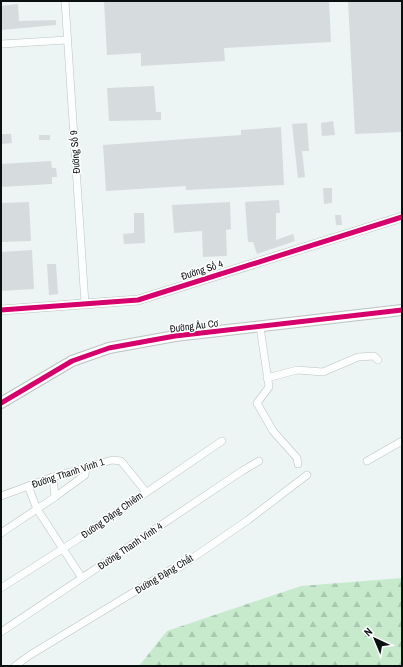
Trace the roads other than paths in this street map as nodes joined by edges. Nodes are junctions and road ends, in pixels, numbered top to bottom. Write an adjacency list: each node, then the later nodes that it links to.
1 (65, 1): 2 (street, Đường Số 9)
2 (67, 40): 3 (street); 5 (street, Đường Số 9)
3 (1, 44)
4 (402, 217): 5 (street, Đường Số 4)
5 (85, 304): 6 (street, Đường Số 4)
6 (1, 310)
7 (402, 310): 8 (main road, Đường Âu Cơ)
8 (260, 327): 10 (street); 11 (main road, Đường Âu Cơ)
9 (378, 360): 10 (street)
10 (267, 378): 16 (street)
11 (1, 402)
12 (222, 441): 21 (street, Đường Đặng Chiêm)
13 (402, 441): 15 (street)
14 (259, 461): 27 (street, Đường Thanh Vinh 4)
15 (367, 461)
16 (298, 464)
17 (86, 467): 19 (street, Đường Thanh Vinh 1); 21 (street, Đường Thanh Vinh 1); 23 (street)
18 (307, 475): 30 (street, Đường Đặng Chất)
19 (53, 477): 20 (street, Đường Thanh Vinh 1); 23 (street)
20 (28, 486): 22 (street, Đường Thanh Vinh 1); 24 (street)
21 (146, 492): 26 (street, Đường Đặng Chiêm)
22 (1, 496)
23 (55, 497): 24 (street)
24 (37, 509): 25 (street); 26 (street)
25 (1, 534)
26 (63, 549): 27 (street); 28 (street, Đường Đặng Chiêm)
27 (82, 578): 29 (street, Đường Thanh Vinh 4)
28 (1, 588)
29 (1, 632)
30 (15, 666)

